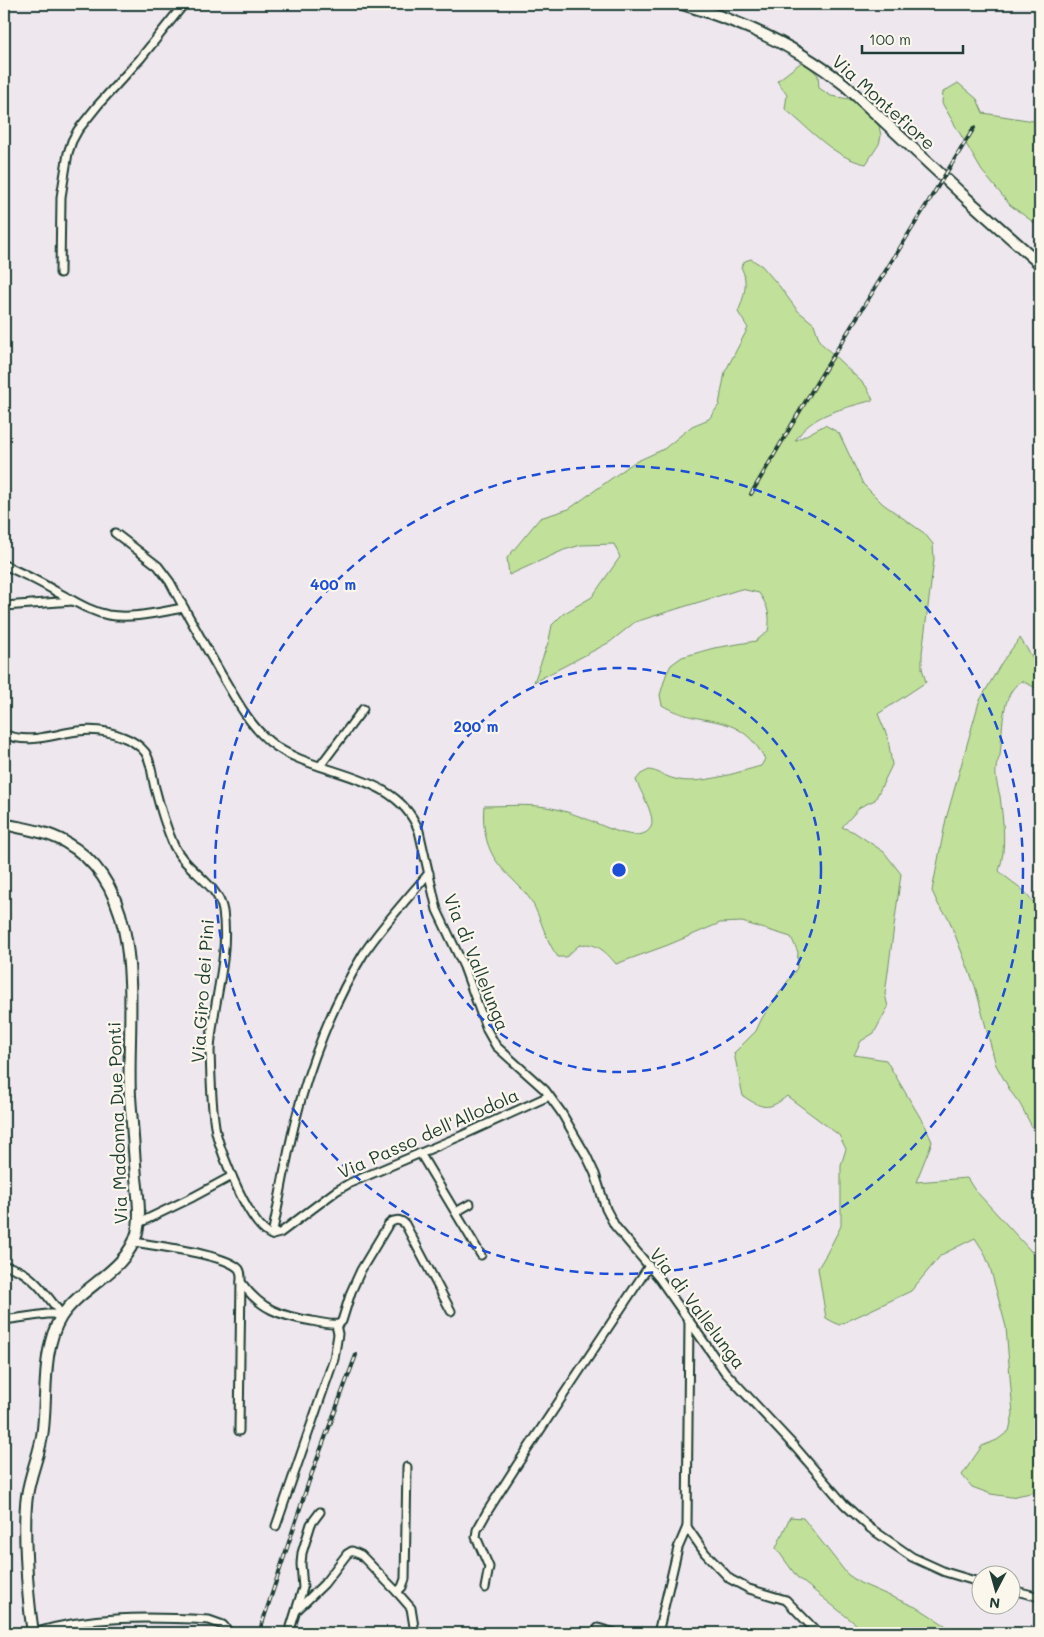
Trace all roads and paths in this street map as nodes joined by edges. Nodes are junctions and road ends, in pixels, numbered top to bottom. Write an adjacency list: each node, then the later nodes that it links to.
1 (184, 4): 4 (street)
2 (682, 4): 3 (main road, Via Montefiore)
3 (1040, 264)
4 (60, 273)
5 (115, 533): 9 (street, Via di Vallelunga)
6 (4, 565): 7 (street)
7 (72, 601): 8 (street); 9 (street)
8 (4, 606)
9 (184, 608): 12 (street, Via di Vallelunga)
10 (363, 710): 12 (street)
11 (4, 734): 17 (street, Via Giro dei Pini)
12 (320, 766): 14 (street, Via di Vallelunga)
13 (4, 824): 20 (main road, Via Madonna Due Ponti)
14 (429, 872): 15 (street, Via di Vallelunga); 21 (street)
15 (550, 1096): 16 (street, Via Passo dell'Allodola); 25 (street, Via di Vallelunga)
16 (420, 1154): 19 (street); 21 (street, Via Passo dell'Allodola)
17 (232, 1176): 20 (street); 21 (street, Via Giro dei Pini)
18 (470, 1204): 19 (street)
19 (456, 1212): 23 (street)
20 (138, 1223): 22 (main road, Via Madonna Due Ponti)
21 (272, 1235)
22 (134, 1242): 26 (street); 28 (main road, Via Madonna Due Ponti)
23 (481, 1255)
24 (4, 1266): 28 (street)
25 (649, 1266): 30 (street, Via di Vallelunga); 38 (street)
26 (241, 1282): 31 (street); 32 (street)
27 (451, 1312): 31 (street)
28 (62, 1316): 29 (street); 44 (main road, Via Madonna Due Ponti)
29 (4, 1320)
30 (689, 1321): 36 (street); 37 (street, Via di Vallelunga)
31 (336, 1324): 35 (street)
32 (239, 1431)
33 (407, 1467): 39 (street)
34 (320, 1512): 42 (street)
35 (276, 1526)
36 (687, 1527): 49 (street); 50 (street)
37 (972, 1580)
38 (485, 1588)
39 (397, 1592): 42 (street); 47 (street)
40 (1022, 1593): 41 (street)
41 (1040, 1598)
42 (297, 1610): 46 (street)
43 (598, 1628): 48 (street)
44 (33, 1633): 45 (street)
45 (230, 1633)
46 (289, 1633)
47 (415, 1633)
48 (615, 1633)
49 (658, 1633)
50 (818, 1633)

